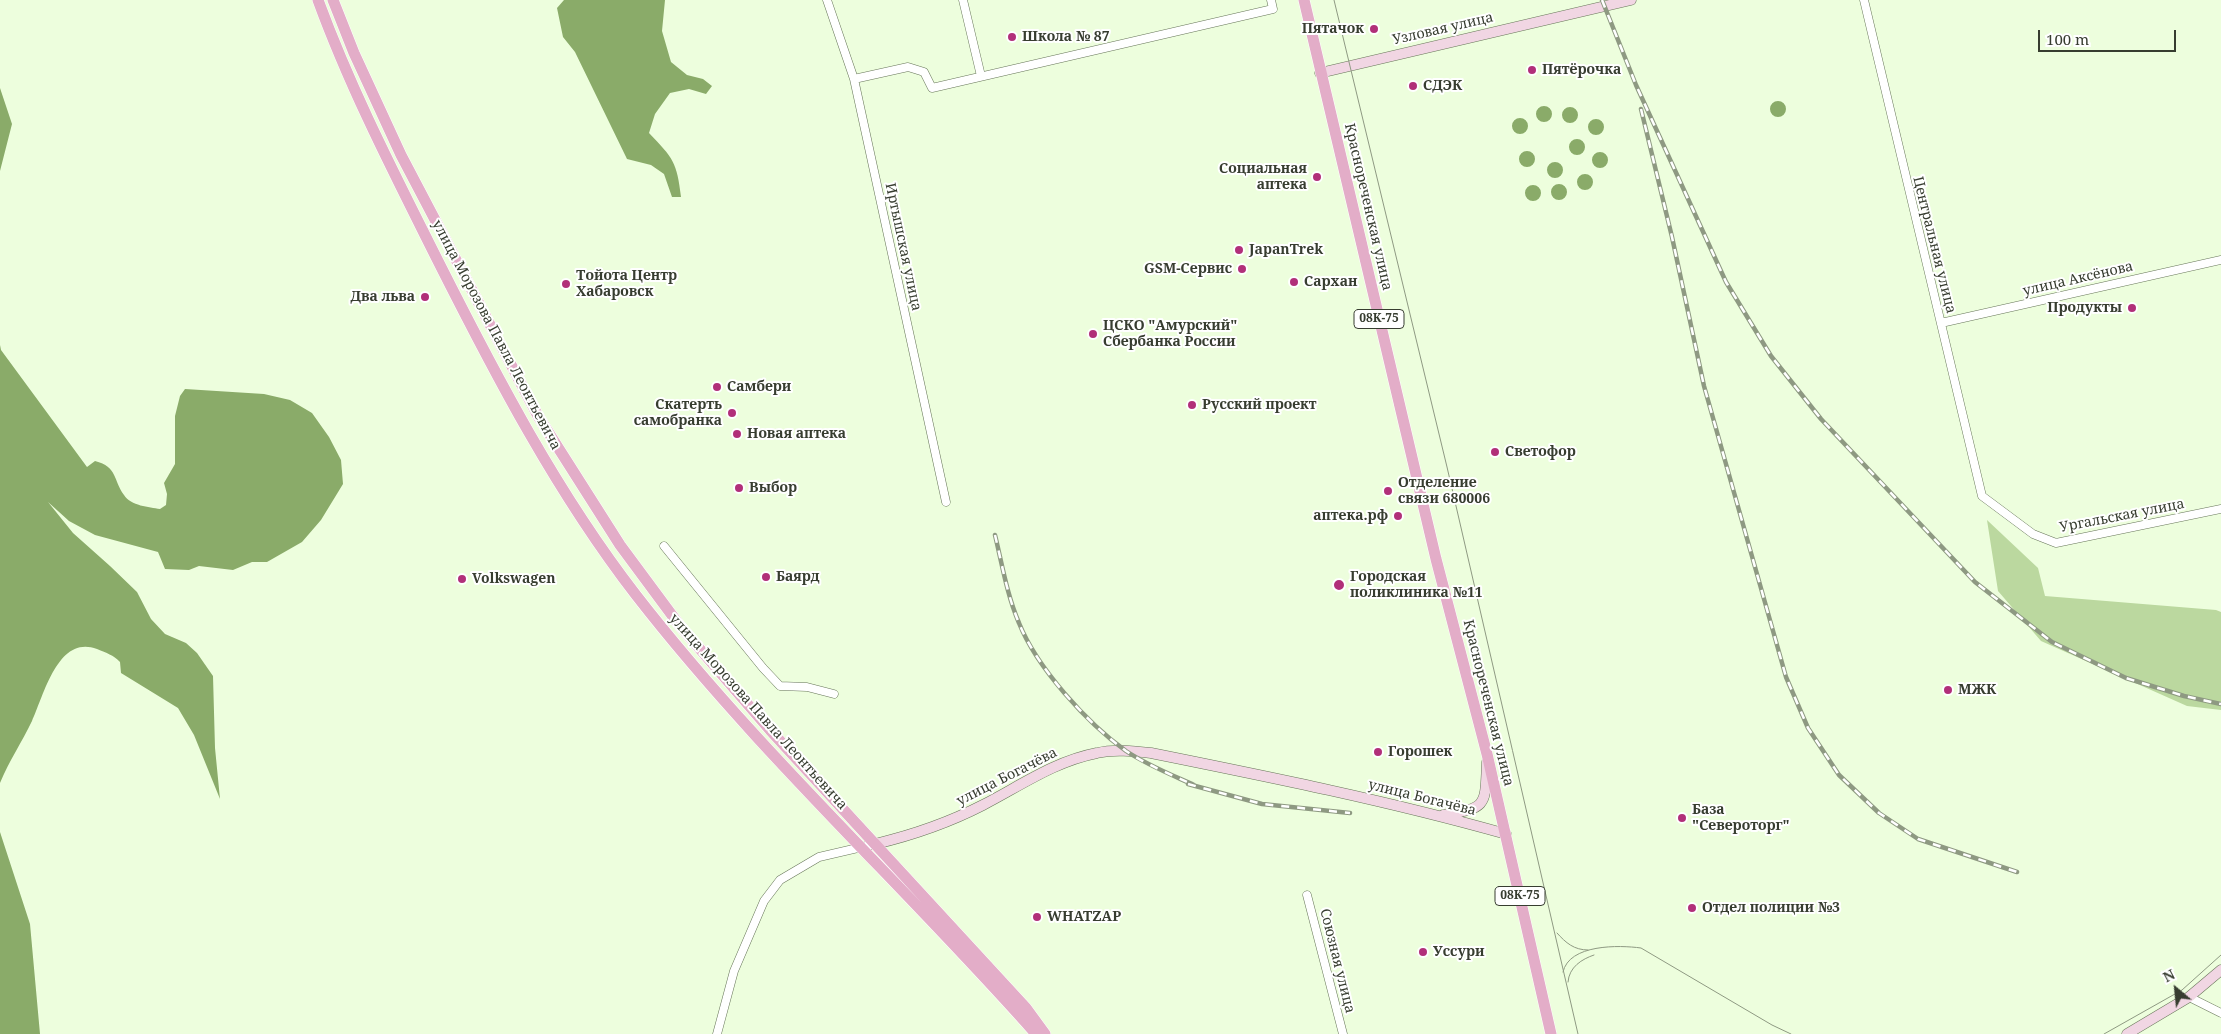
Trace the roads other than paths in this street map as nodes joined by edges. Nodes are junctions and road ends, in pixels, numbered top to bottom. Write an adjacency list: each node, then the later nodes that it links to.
1 (318, 0): 23 (main road, улица Морозова Павла Леонтьевича)
2 (333, 0): 22 (main road, улица Морозова Павла Леонтьевича)
3 (827, 0): 11 (street, Иртышская улица)
4 (963, 0): 10 (street)
5 (1271, 0): 10 (street)
6 (1304, 0): 9 (main road, Краснореченская улица / 08К-75)
7 (1631, 0): 9 (street, Узловая улица)
8 (1864, 0): 13 (street, Центральная улица)
9 (1320, 72): 19 (main road, Краснореченская улица / 08К-75)
10 (981, 76): 11 (street)
11 (854, 79): 15 (street, Иртышская улица)
12 (2221, 260): 13 (street, улица Аксёнова)
13 (1941, 322): 14 (street, Центральная улица)
14 (1982, 496): 16 (street, Ургальская улица)
15 (946, 502)
16 (2221, 508)
17 (664, 546): 18 (street)
18 (834, 694)
19 (1487, 754): 20 (street); 21 (main road, Краснореченская улица / 08К-75)
20 (1440, 815): 21 (street, улица Богачёва); 22 (street, улица Богачёва)
21 (1506, 834): 32 (main road, Краснореченская улица / 08К-75)
22 (875, 844): 23 (street, улица Богачёва); 30 (main road, улица Морозова Павла Леонтьевича)
23 (860, 847): 28 (street, улица Богачёва); 29 (main road, улица Морозова Павла Леонтьевича)
24 (1307, 895): 31 (street, Союзная улица)
25 (2221, 970): 26 (street)
26 (2189, 997): 27 (street); 33 (street)
27 (2221, 1013)
28 (717, 1034)
29 (1036, 1034)
30 (1045, 1034)
31 (1343, 1034)
32 (1552, 1034)
33 (2127, 1034)

